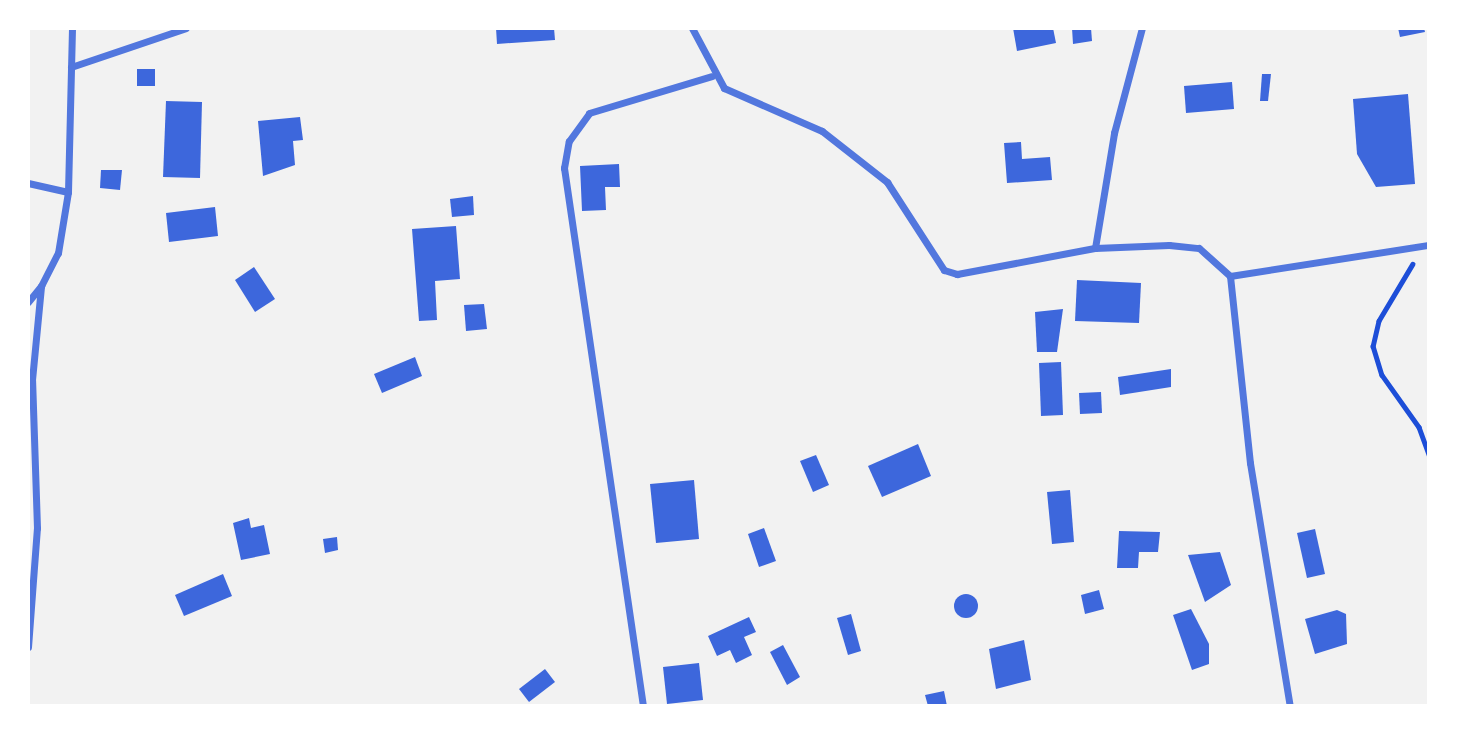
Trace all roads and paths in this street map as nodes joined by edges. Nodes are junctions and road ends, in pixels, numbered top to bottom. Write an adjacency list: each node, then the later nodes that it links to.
1 (72, 28): 5 (street)
2 (186, 28): 5 (street)
3 (692, 28): 6 (street)
4 (1142, 28): 10 (street)
5 (71, 67): 8 (street)
6 (712, 76): 10 (street); 17 (street)
7 (28, 183): 8 (street)
8 (68, 192): 12 (street)
9 (1427, 246): 11 (street); 15 (path)
10 (1095, 248): 11 (street)
11 (1230, 276): 18 (street)
12 (41, 286): 13 (street); 14 (street)
13 (28, 302)
14 (31, 454): 16 (street)
15 (1429, 455)
16 (28, 647)
17 (643, 706)
18 (1290, 706)

